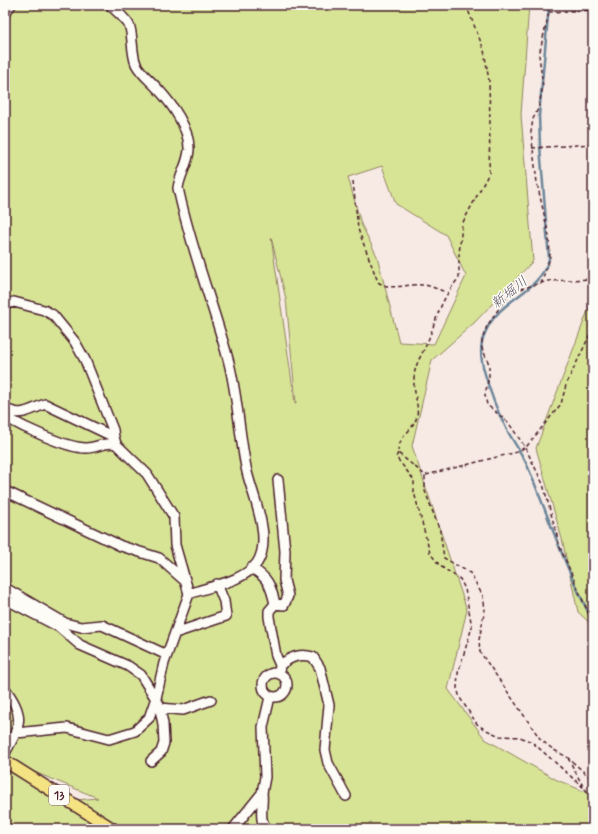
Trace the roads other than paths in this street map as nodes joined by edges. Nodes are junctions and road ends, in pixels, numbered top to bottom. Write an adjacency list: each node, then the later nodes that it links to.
1 (11, 5): 3 (street)
2 (110, 5): 10 (street)
3 (5, 13)
4 (5, 304): 7 (street)
5 (5, 408): 7 (street)
6 (5, 416): 7 (street)
7 (115, 441): 11 (street)
8 (278, 480): 16 (street)
9 (5, 491): 11 (street)
10 (251, 568): 12 (street); 16 (street)
11 (185, 581): 14 (street)
12 (217, 584): 14 (street); 17 (street)
13 (5, 588): 18 (street)
14 (189, 594): 17 (street)
15 (5, 599): 22 (street)
16 (275, 604): 19 (street)
17 (175, 633): 18 (street)
18 (166, 655): 22 (street)
19 (279, 669): 21 (street); 21 (street); 30 (street)
20 (5, 689): 25 (street)
21 (270, 697): 29 (street)
22 (156, 698): 24 (street); 25 (street)
23 (211, 700): 24 (street)
24 (160, 708): 28 (street)
25 (16, 733): 26 (street)
26 (5, 754)
27 (5, 761): 31 (main road, 13)
28 (151, 761)
29 (262, 793): 32 (street); 33 (street)
30 (346, 796)
31 (113, 829)
32 (233, 829)
33 (268, 829)

